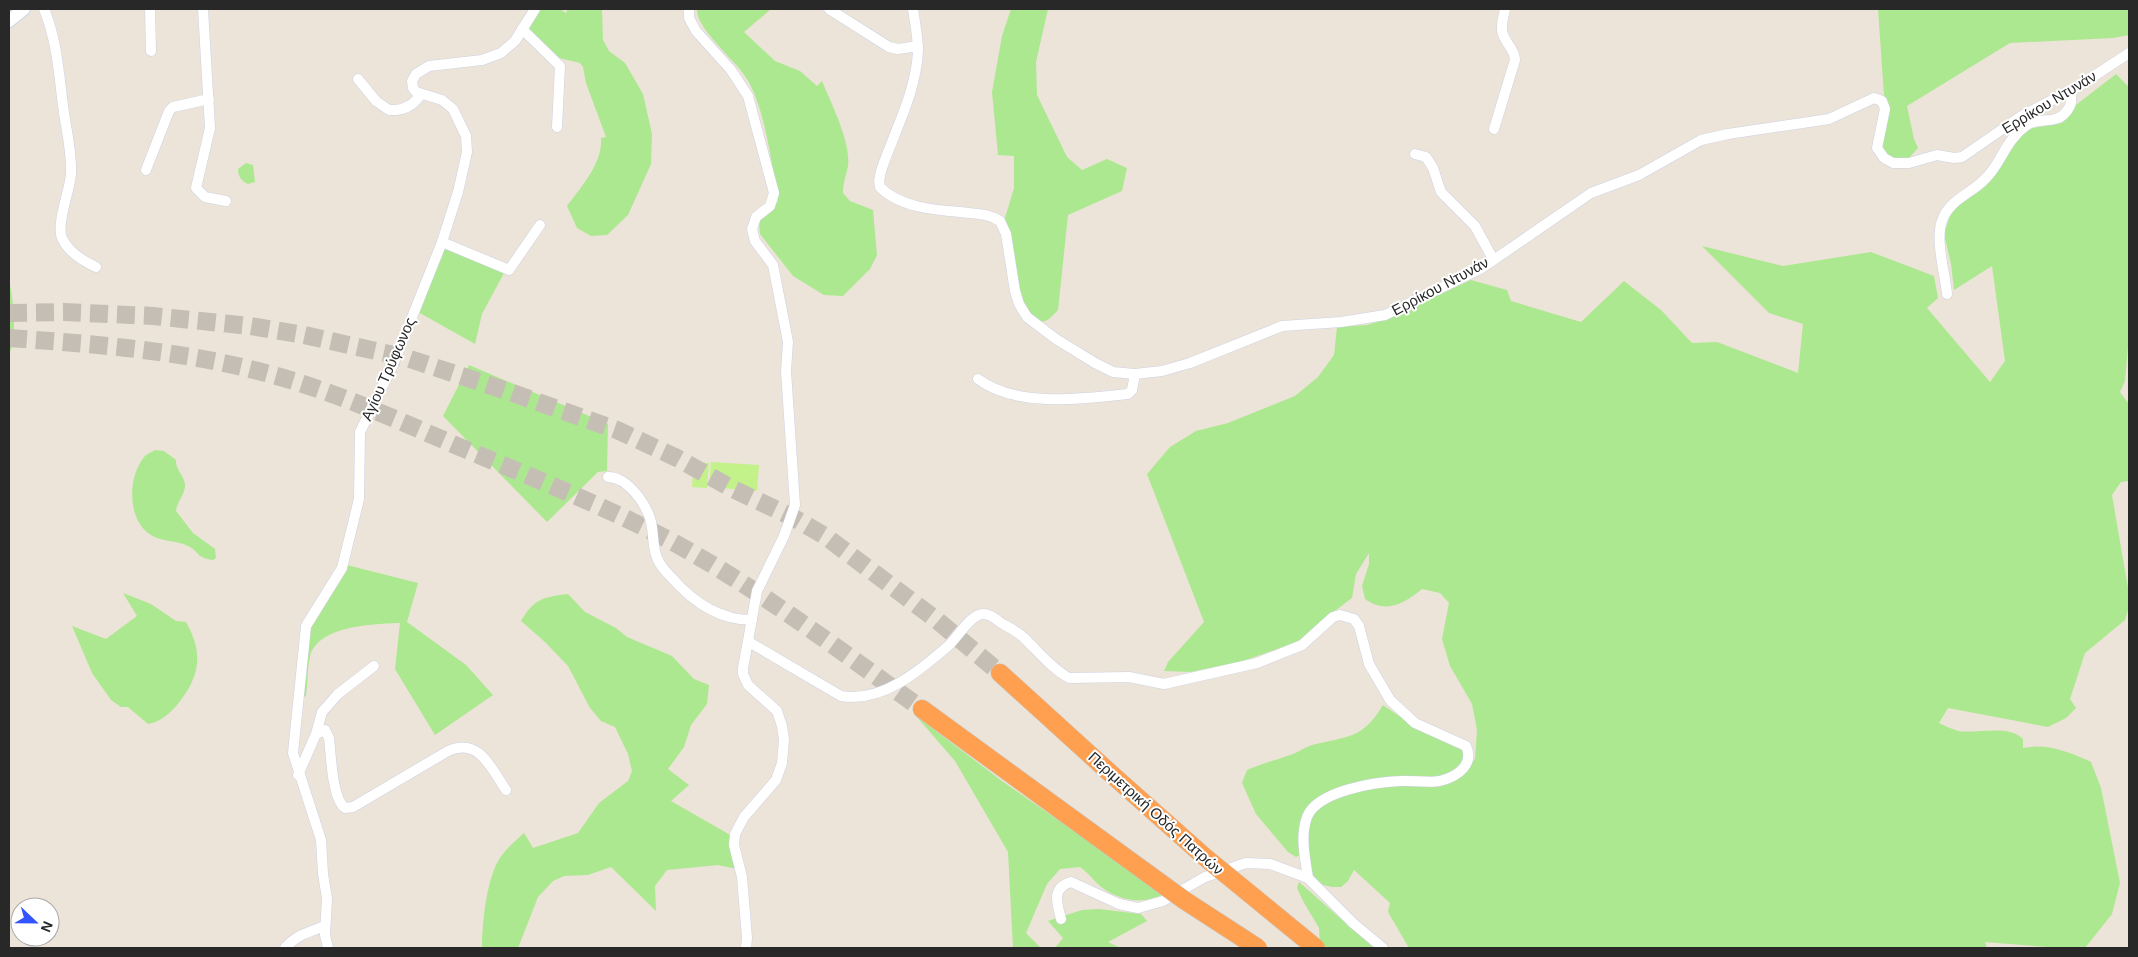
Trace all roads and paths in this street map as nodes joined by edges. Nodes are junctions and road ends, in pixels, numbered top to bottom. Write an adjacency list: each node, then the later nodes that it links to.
1 (24, 9): 10 (street)
2 (44, 9): 27 (street)
3 (150, 9): 13 (street)
4 (203, 9): 18 (street)
5 (535, 9): 11 (street)
6 (689, 9): 32 (street)
7 (829, 9): 12 (street)
8 (913, 9): 12 (street, Ερρίκου Ντυνάν)
9 (1505, 9): 20 (street)
10 (9, 21)
11 (522, 29): 17 (street); 19 (street)
12 (918, 46): 29 (street, Ερρίκου Ντυνάν)
13 (151, 51)
14 (2129, 52): 16 (street, Ερρίκου Ντυνάν)
15 (358, 79): 17 (street)
16 (2070, 91): 26 (street, Ερρίκου Ντυνάν); 28 (street)
17 (421, 94): 25 (street, Αγίου Τρύφωνος)
18 (209, 99): 22 (street); 23 (street)
19 (557, 127)
20 (1494, 129)
21 (1415, 154): 26 (street)
22 (146, 170)
23 (226, 201)
24 (540, 225): 25 (street)
25 (442, 242): 38 (street, Αγίου Τρύφωνος)
26 (1493, 259): 29 (street, Ερρίκου Ντυνάν)
27 (96, 267)
28 (1948, 294)
29 (1135, 374): 30 (street)
30 (978, 379)
31 (608, 477): 32 (street)
32 (752, 620): 33 (street)
33 (749, 642): 40 (street); 45 (street)
34 (374, 666): 37 (street)
35 (1000, 673): 47 (highway, Περιμετρική Οδός Πατρών, bridge)
36 (922, 709): 46 (highway, bridge)
37 (316, 734): 38 (street); 39 (street)
38 (298, 775): 42 (street, Αγίου Τρύφωνος)
39 (506, 790)
40 (1308, 878): 41 (street); 48 (street)
41 (1060, 919)
42 (325, 926): 43 (street); 44 (street, Αγίου Τρύφωνος)
43 (286, 948)
44 (328, 948)
45 (746, 948)
46 (1258, 948)
47 (1316, 948)
48 (1383, 948)

